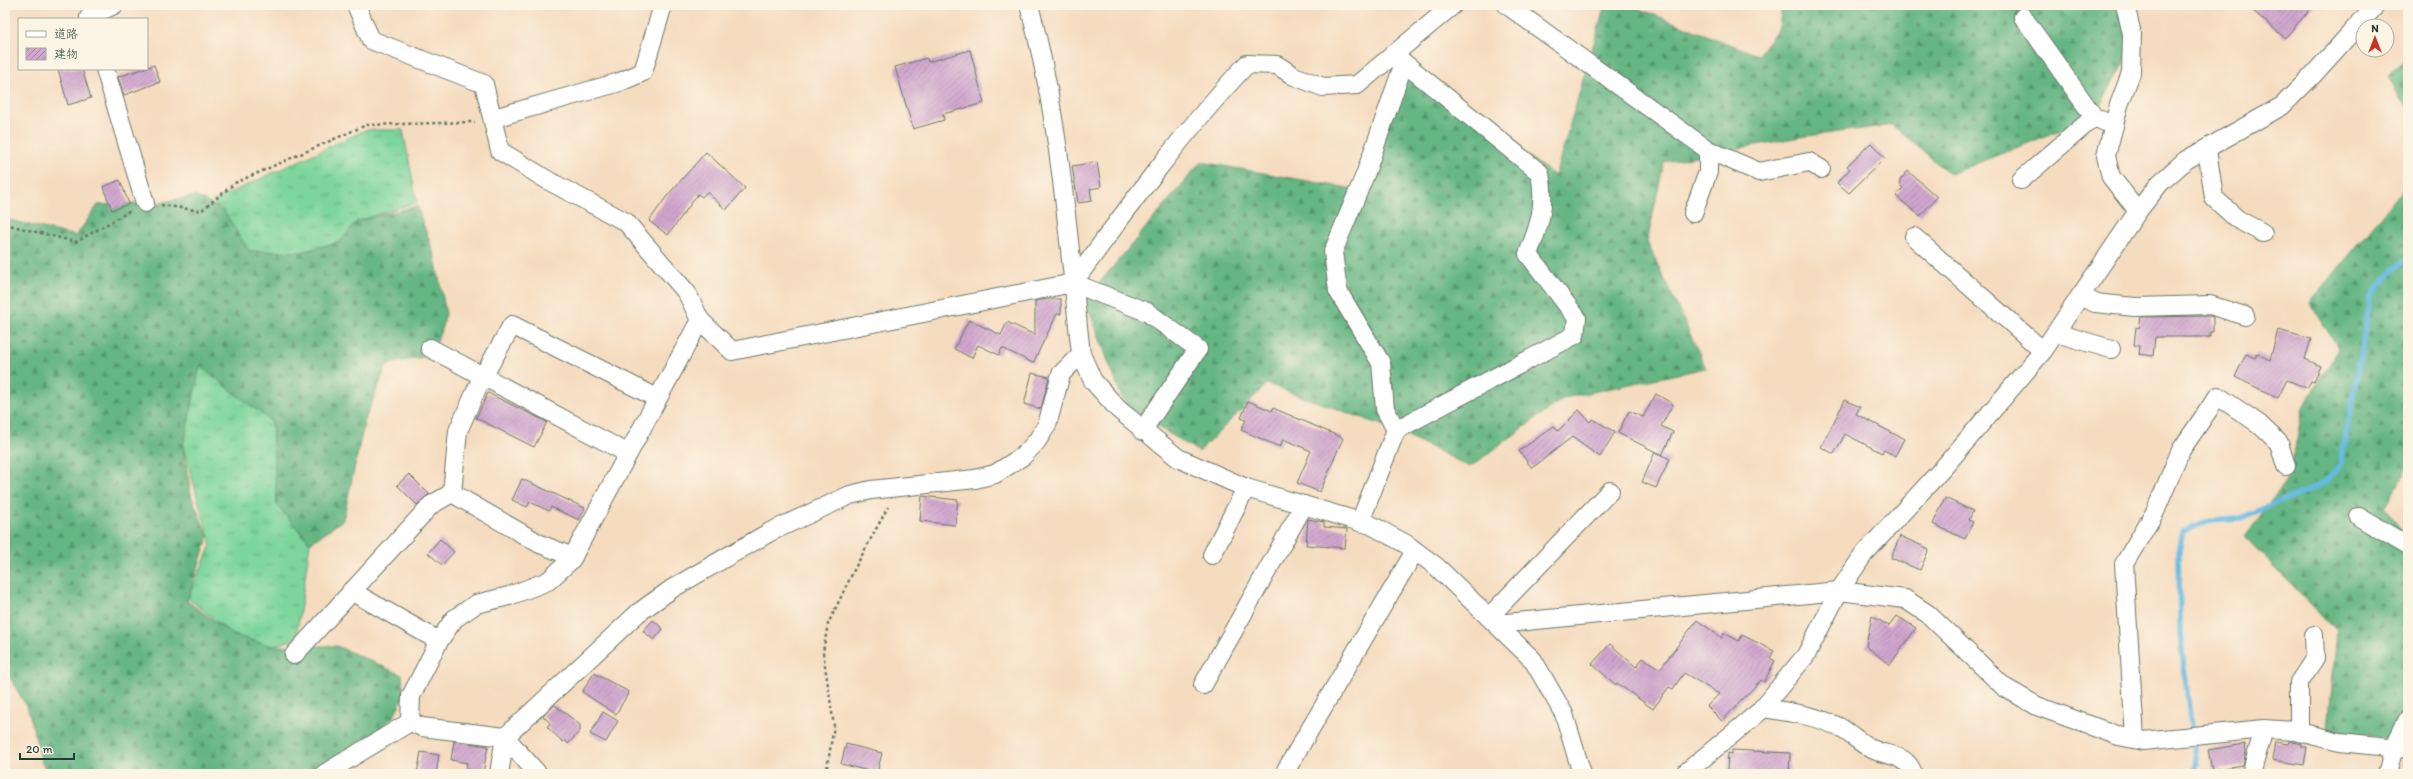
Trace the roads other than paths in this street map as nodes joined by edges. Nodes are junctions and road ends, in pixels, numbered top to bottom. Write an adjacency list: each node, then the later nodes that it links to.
1 (114, 5): 9 (street)
2 (356, 5): 14 (street)
3 (663, 5): 14 (street)
4 (1030, 5): 25 (street)
5 (1453, 5): 11 (street)
6 (1508, 5): 17 (street)
7 (2125, 5): 15 (street)
8 (2376, 5): 16 (street)
9 (90, 18)
10 (2023, 18): 13 (street)
11 (1399, 58): 25 (street); 36 (street); 36 (street)
12 (105, 70): 20 (street)
13 (2094, 117): 15 (street); 19 (street)
14 (494, 118): 28 (street)
15 (2114, 126): 21 (street)
16 (2207, 149): 21 (street); 23 (street)
17 (1708, 150): 18 (street); 22 (street)
18 (1821, 169)
19 (2021, 180)
20 (145, 203)
21 (2138, 211): 26 (street)
22 (1694, 212)
23 (2263, 233)
24 (1914, 237): 32 (street)
25 (1073, 283): 28 (street); 33 (street); 37 (street)
26 (2080, 296): 27 (street); 29 (street)
27 (2245, 316)
28 (700, 320): 35 (street)
29 (2056, 333): 31 (street); 32 (street)
30 (430, 348): 34 (street)
31 (2111, 349)
32 (2043, 351): 51 (street)
33 (1081, 354): 37 (street); 62 (street)
34 (483, 378): 35 (street); 38 (street); 42 (street)
35 (657, 398): 38 (street)
36 (1396, 430): 45 (street)
37 (1142, 431): 40 (street)
38 (627, 453): 49 (street)
39 (2286, 466): 63 (street)
40 (1246, 488): 43 (street); 48 (street)
41 (1610, 491): 52 (street)
42 (452, 493): 49 (street); 50 (street)
43 (1304, 505): 45 (street); 56 (street)
44 (2360, 517): 46 (street)
45 (1360, 522): 47 (street)
46 (2408, 546)
47 (1415, 551): 52 (street); 68 (street)
48 (1212, 555)
49 (573, 557): 54 (street)
50 (351, 591): 54 (street); 55 (street)
51 (1839, 591): 52 (street); 57 (street); 63 (street)
52 (1492, 621): 69 (street)
53 (2314, 635): 61 (street)
54 (439, 641): 59 (street)
55 (294, 654)
56 (1204, 685)
57 (1762, 708): 70 (street); 71 (street)
58 (2408, 719): 64 (street)
59 (410, 722): 62 (street); 65 (street)
60 (2264, 729): 61 (street); 63 (street); 72 (street)
61 (2299, 732): 64 (street)
62 (505, 737): 66 (street); 67 (street)
63 (2134, 739)
64 (2401, 748): 73 (street)
65 (324, 774)
66 (499, 774)
67 (538, 774)
68 (1290, 774)
69 (1582, 774)
70 (1684, 774)
71 (1913, 774)
72 (2251, 774)
73 (2387, 774)

